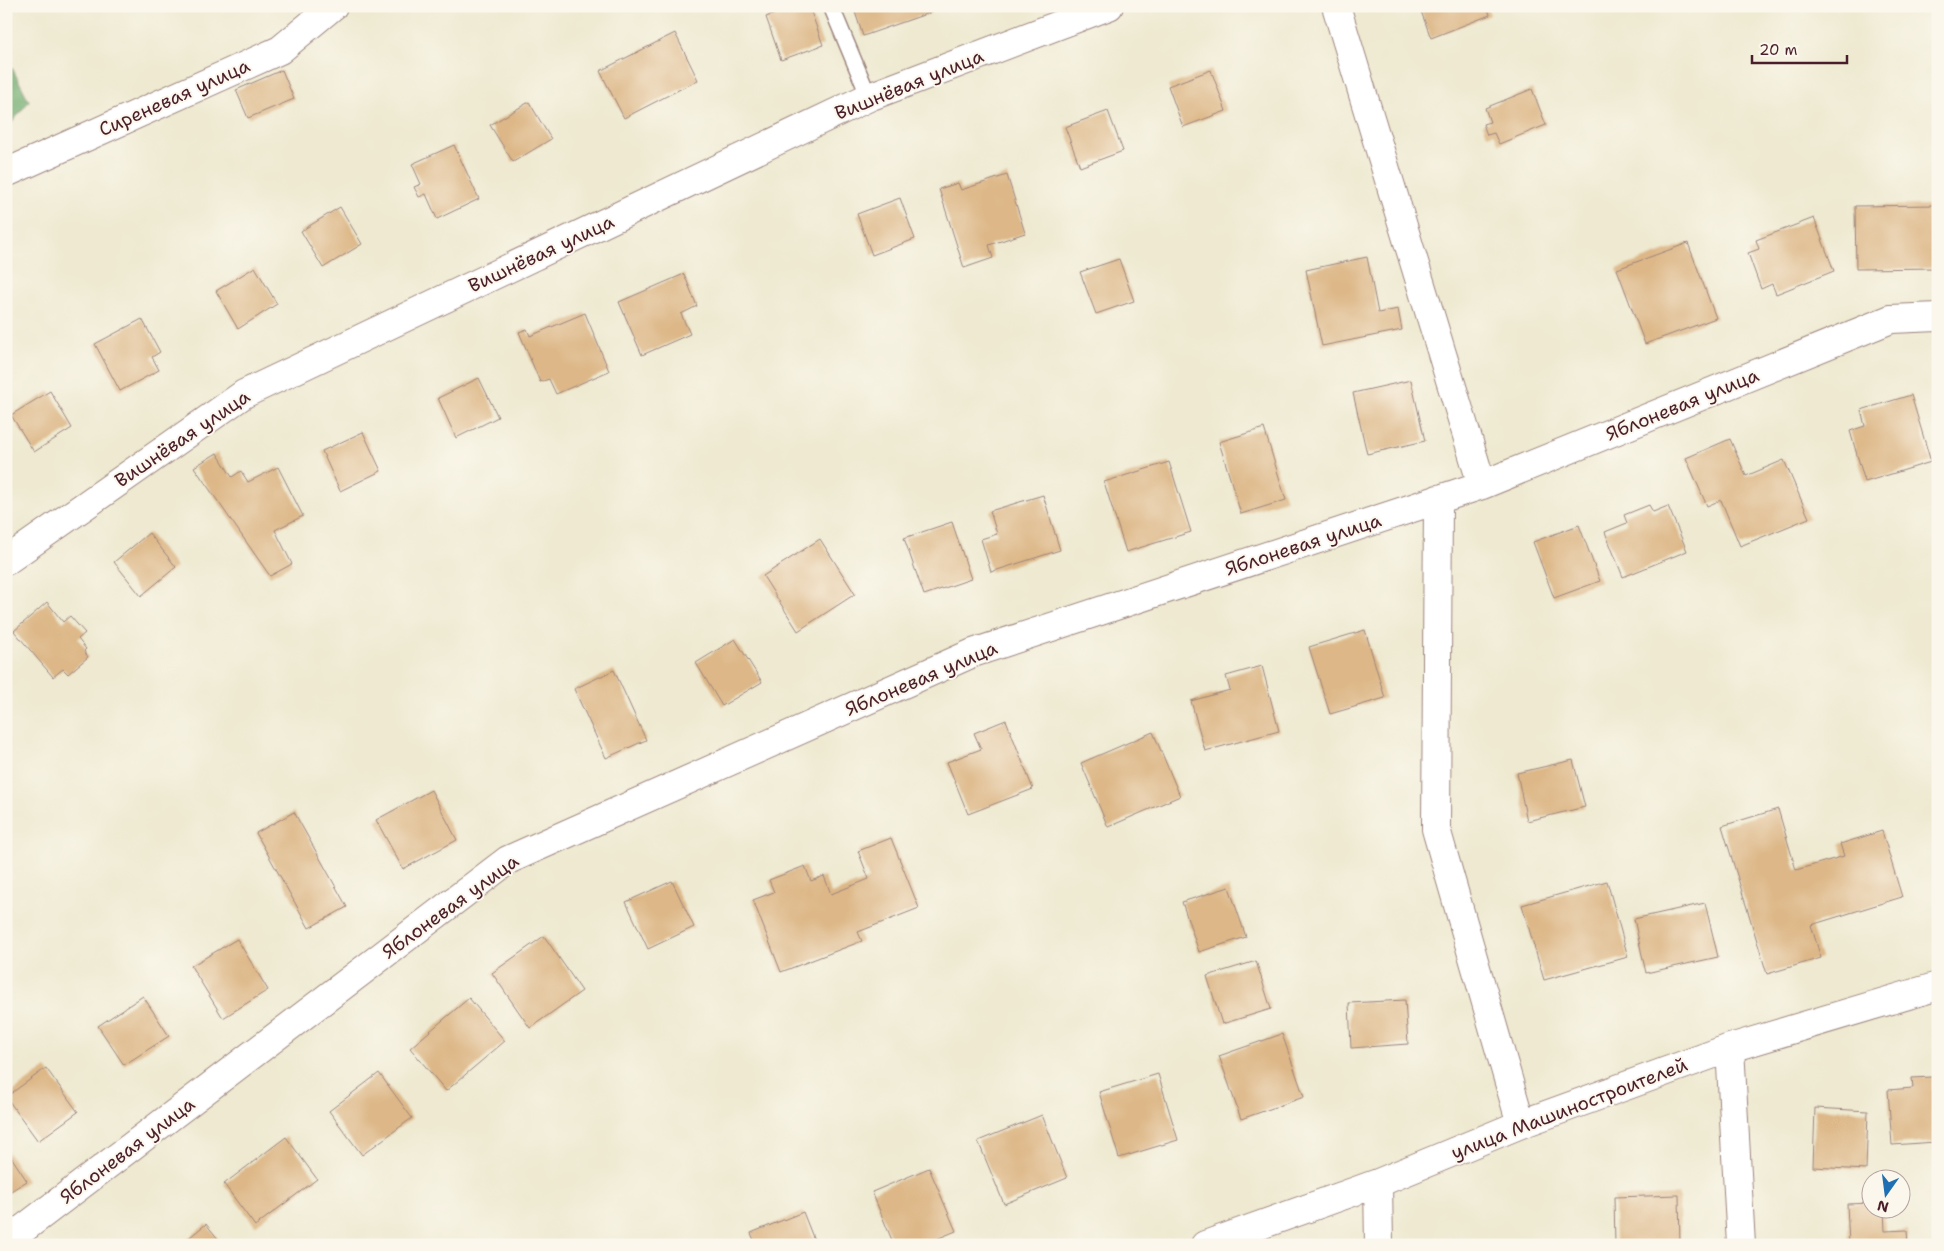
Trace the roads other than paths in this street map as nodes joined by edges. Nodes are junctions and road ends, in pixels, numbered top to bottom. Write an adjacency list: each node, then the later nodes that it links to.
1 (333, 6): 6 (street, Сиреневая улица)
2 (830, 6): 5 (lane)
3 (1110, 6): 5 (street, Вишнёвая улица)
4 (1336, 6): 8 (street)
5 (869, 97): 10 (street, Вишнёвая улица)
6 (6, 173)
7 (1938, 317): 8 (street, Яблоневая улица)
8 (1482, 485): 9 (street, Яблоневая улица)
9 (1438, 499): 13 (street); 15 (street, Яблоневая улица)
10 (6, 561)
11 (1938, 986): 12 (street, улица Машиностроителей)
12 (1730, 1048): 13 (street, улица Машиностроителей); 18 (street)
13 (1521, 1124): 14 (street, улица Машиностроителей)
14 (1378, 1183): 16 (street, улица Машиностроителей); 17 (street)
15 (6, 1242)
16 (1205, 1245)
17 (1379, 1245)
18 (1741, 1245)

